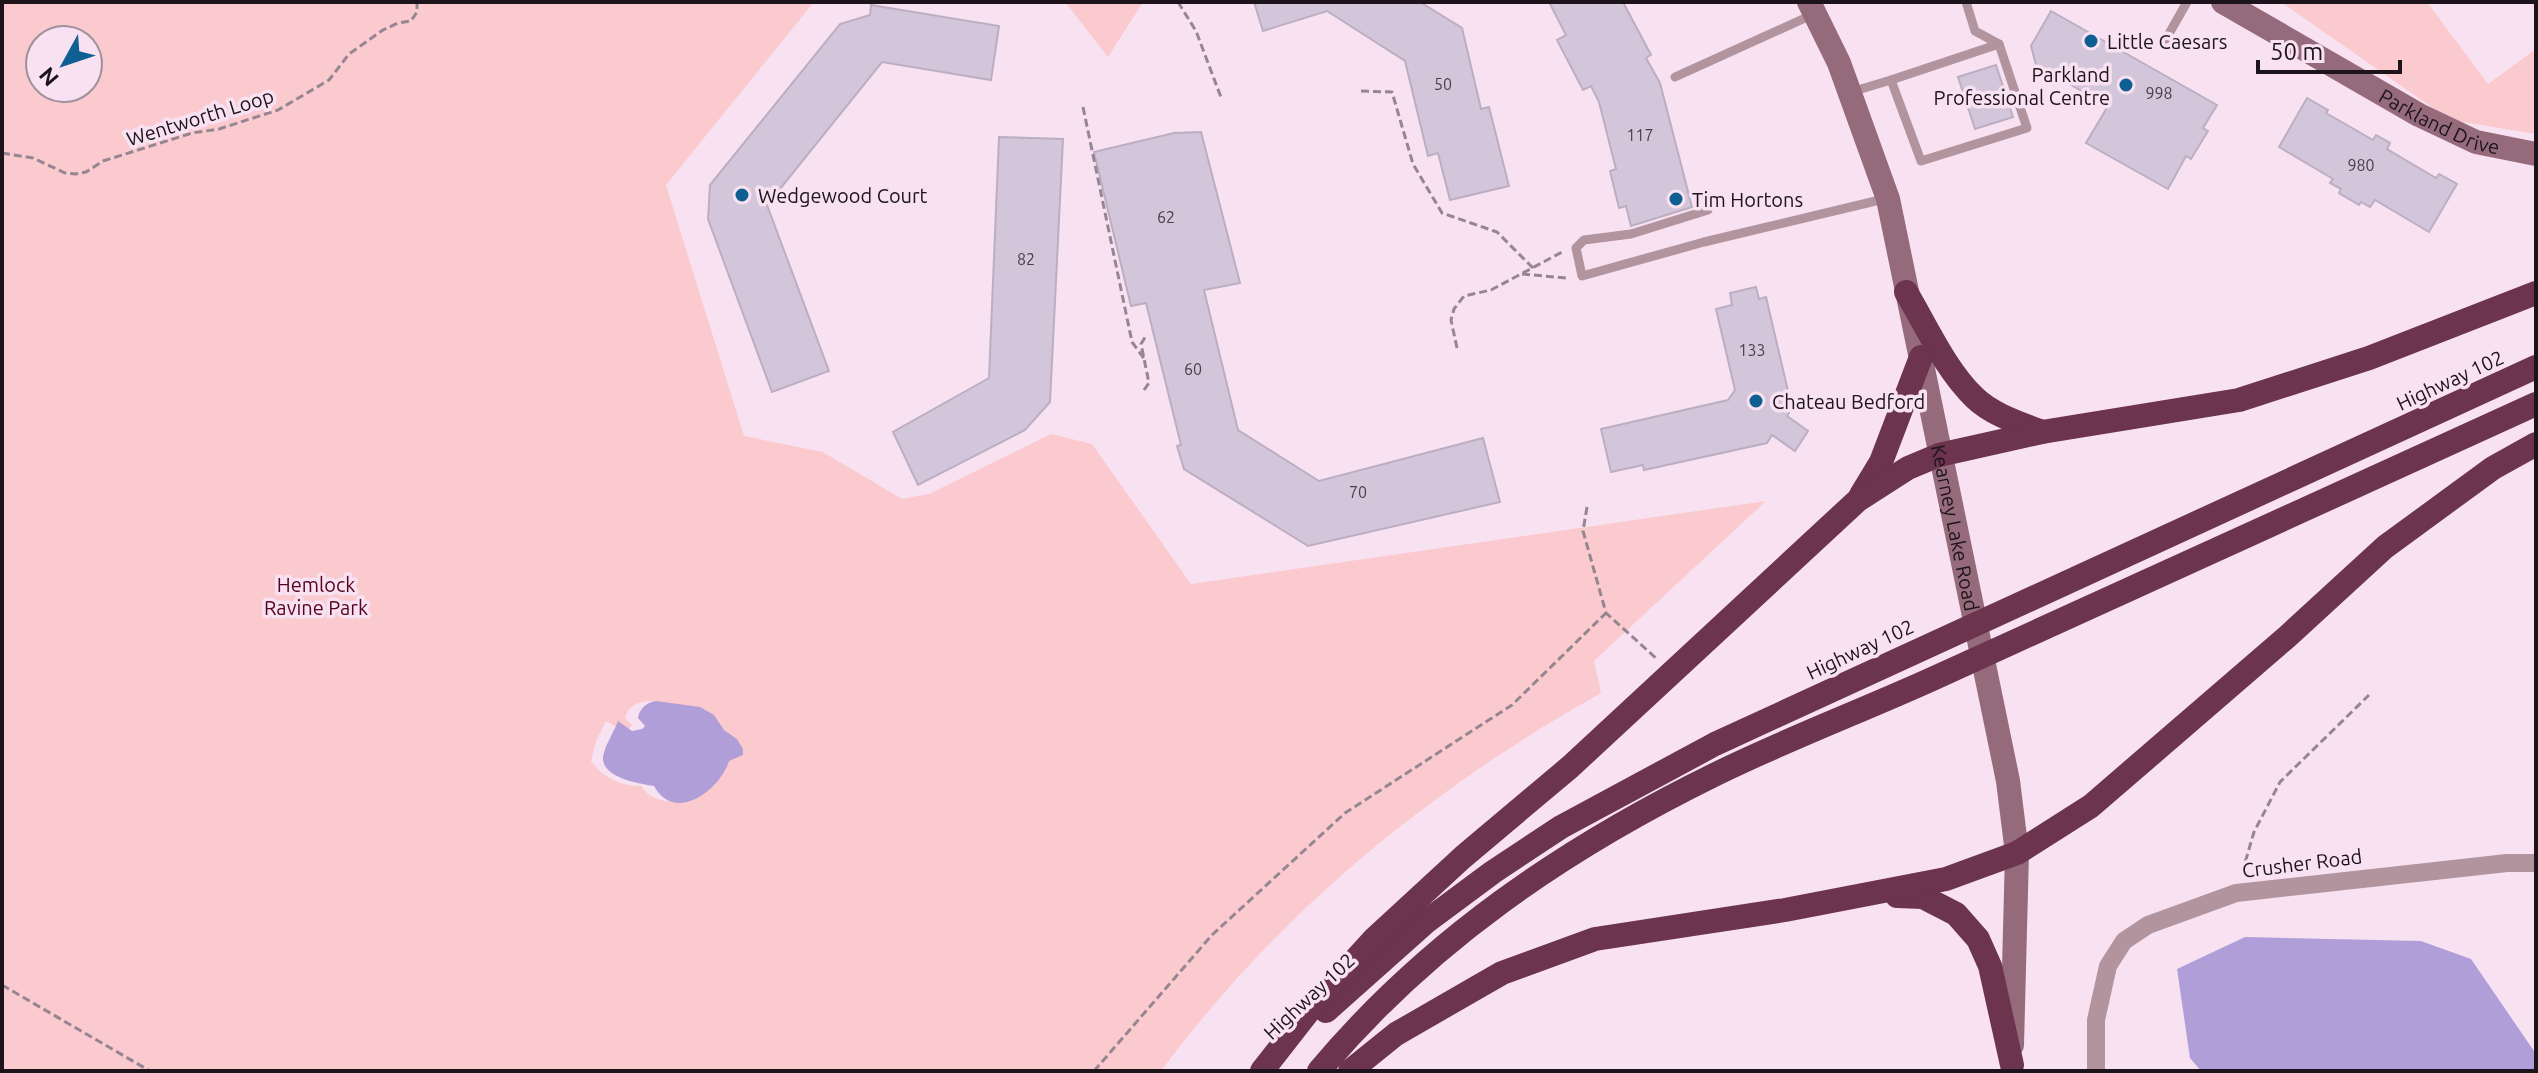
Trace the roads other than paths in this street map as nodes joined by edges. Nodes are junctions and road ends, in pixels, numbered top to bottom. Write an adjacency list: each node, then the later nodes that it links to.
1 (1966, 2): 6 (lane)
2 (2187, 2): 5 (lane)
3 (2223, 2): 10 (main road, Parkland Drive)
4 (1821, 6): 7 (lane); 9 (main road, Kearney Lake Road)
5 (2166, 39)
6 (1999, 44): 8 (lane); 8 (lane)
7 (1675, 77)
8 (1891, 80): 9 (lane)
9 (1850, 93): 11 (main road, Kearney Lake Road)
10 (2536, 154)
11 (1888, 199): 12 (lane); 13 (main road, Kearney Lake Road)
12 (1708, 210)
13 (1906, 292): 15 (main road, Kearney Lake Road); 18 (highway)
14 (2536, 293): 18 (highway)
15 (1921, 357): 20 (main road, Kearney Lake Road); 21 (highway)
16 (2536, 367): 26 (highway, Highway 102)
17 (2536, 404): 27 (highway)
18 (2042, 432): 20 (highway)
19 (2536, 444): 22 (highway)
20 (1939, 455): 21 (highway); 22 (main road, Kearney Lake Road)
21 (1858, 500): 26 (highway)
22 (2017, 853): 24 (highway); 25 (main road, Kearney Lake Road)
23 (2536, 863): 29 (street, Crusher Road)
24 (1866, 894): 25 (highway); 28 (highway)
25 (2011, 1068)
26 (1263, 1071)
27 (1319, 1071)
28 (1350, 1071)
29 (2096, 1071)

